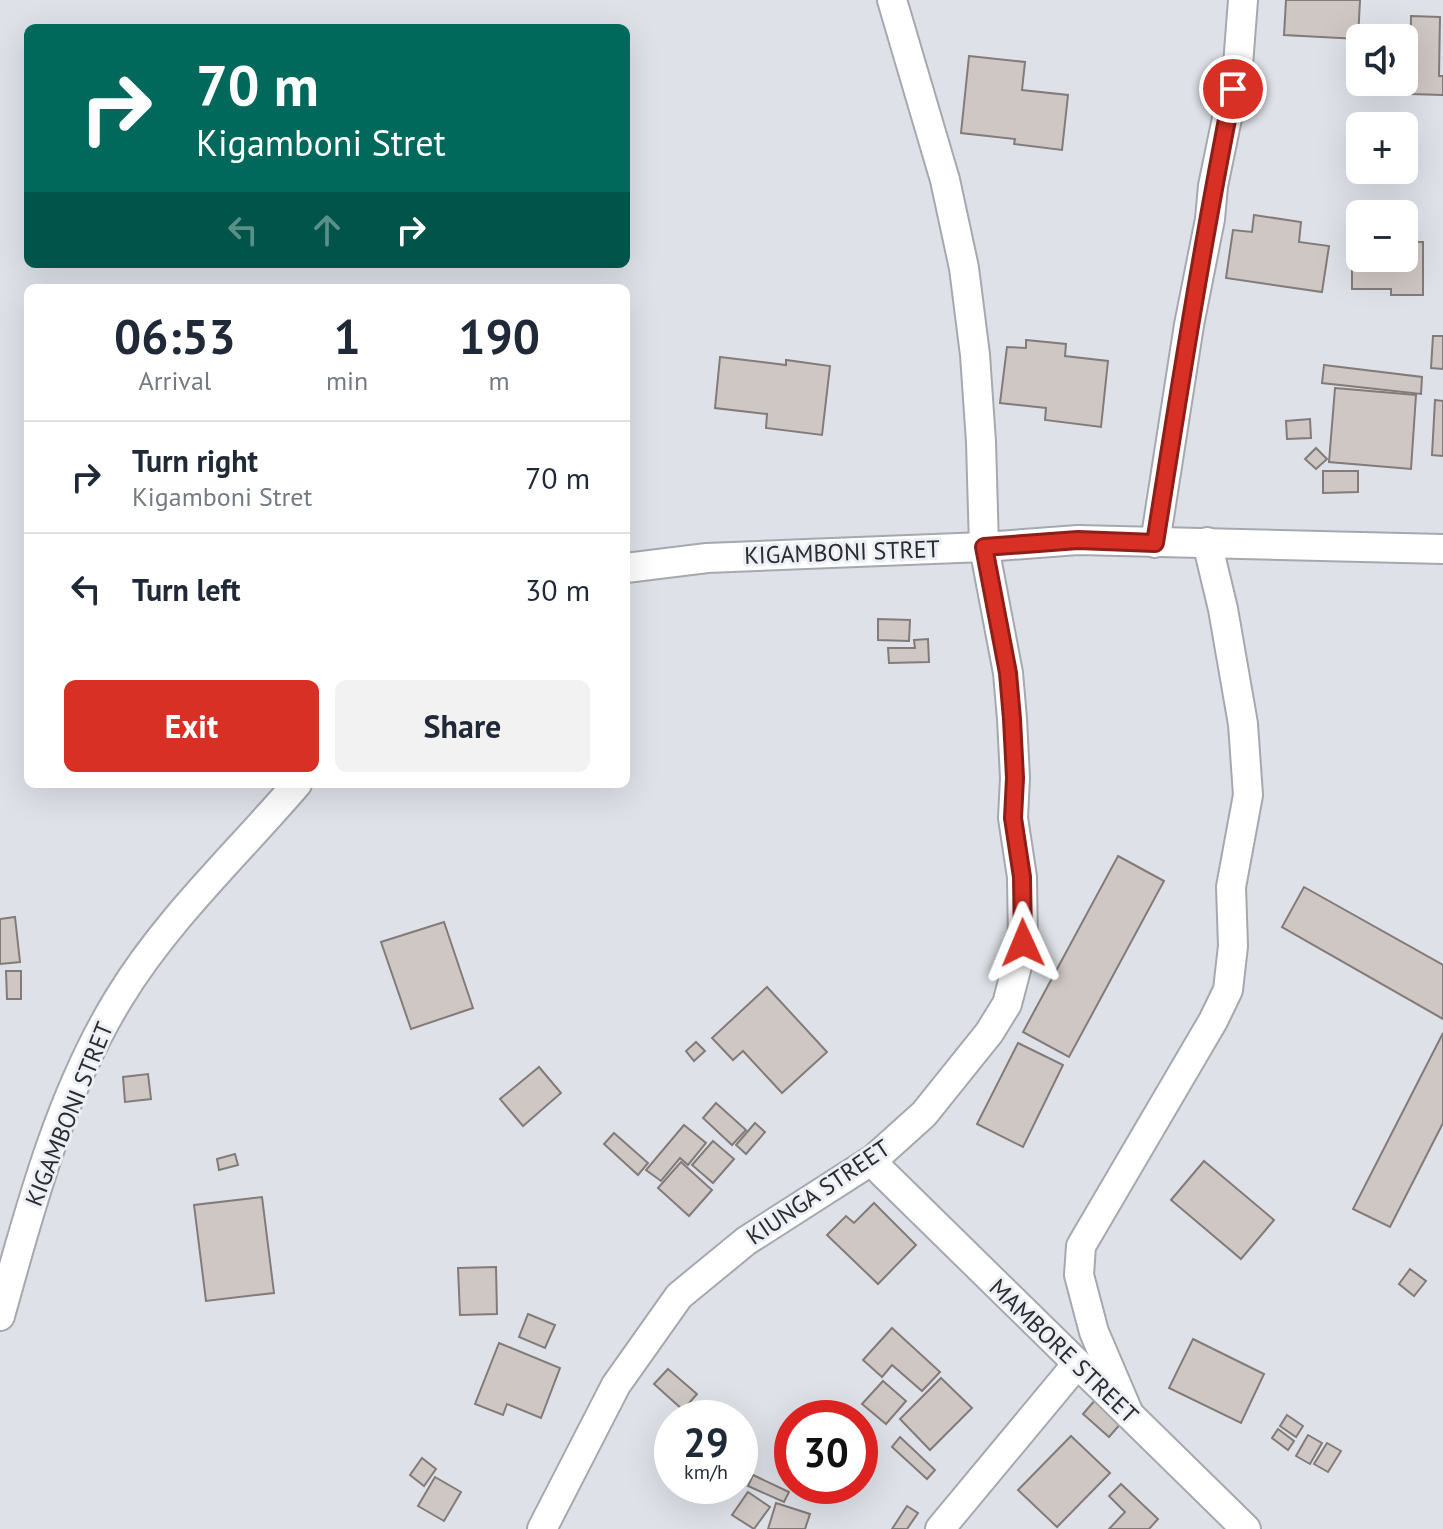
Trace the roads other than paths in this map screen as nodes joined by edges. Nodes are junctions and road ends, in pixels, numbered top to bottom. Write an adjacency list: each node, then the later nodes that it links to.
1 (892, 0): 5 (street, KIUNGA STREET)
2 (1243, 0): 4 (street)
3 (1207, 542): 4 (street, KIGAMBONI STRET); 6 (street, KIGAMBONI STRET); 12 (street)
4 (1155, 543): 5 (street, KIGAMBONI STRET)
5 (984, 547): 7 (street, KIGAMBONI STRET); 13 (street, KIUNGA STREET)
6 (1443, 549)
7 (630, 568)
8 (293, 788): 10 (street, KIGAMBONI STRET)
9 (882, 1172): 11 (street, MAMBORE STREET)
10 (0, 1316)
11 (1077, 1364): 12 (street, MAMBORE STREET); 14 (street)
12 (1129, 1414): 15 (street, MAMBORE STREET)
13 (542, 1529)
14 (940, 1529)
15 (1246, 1529)

